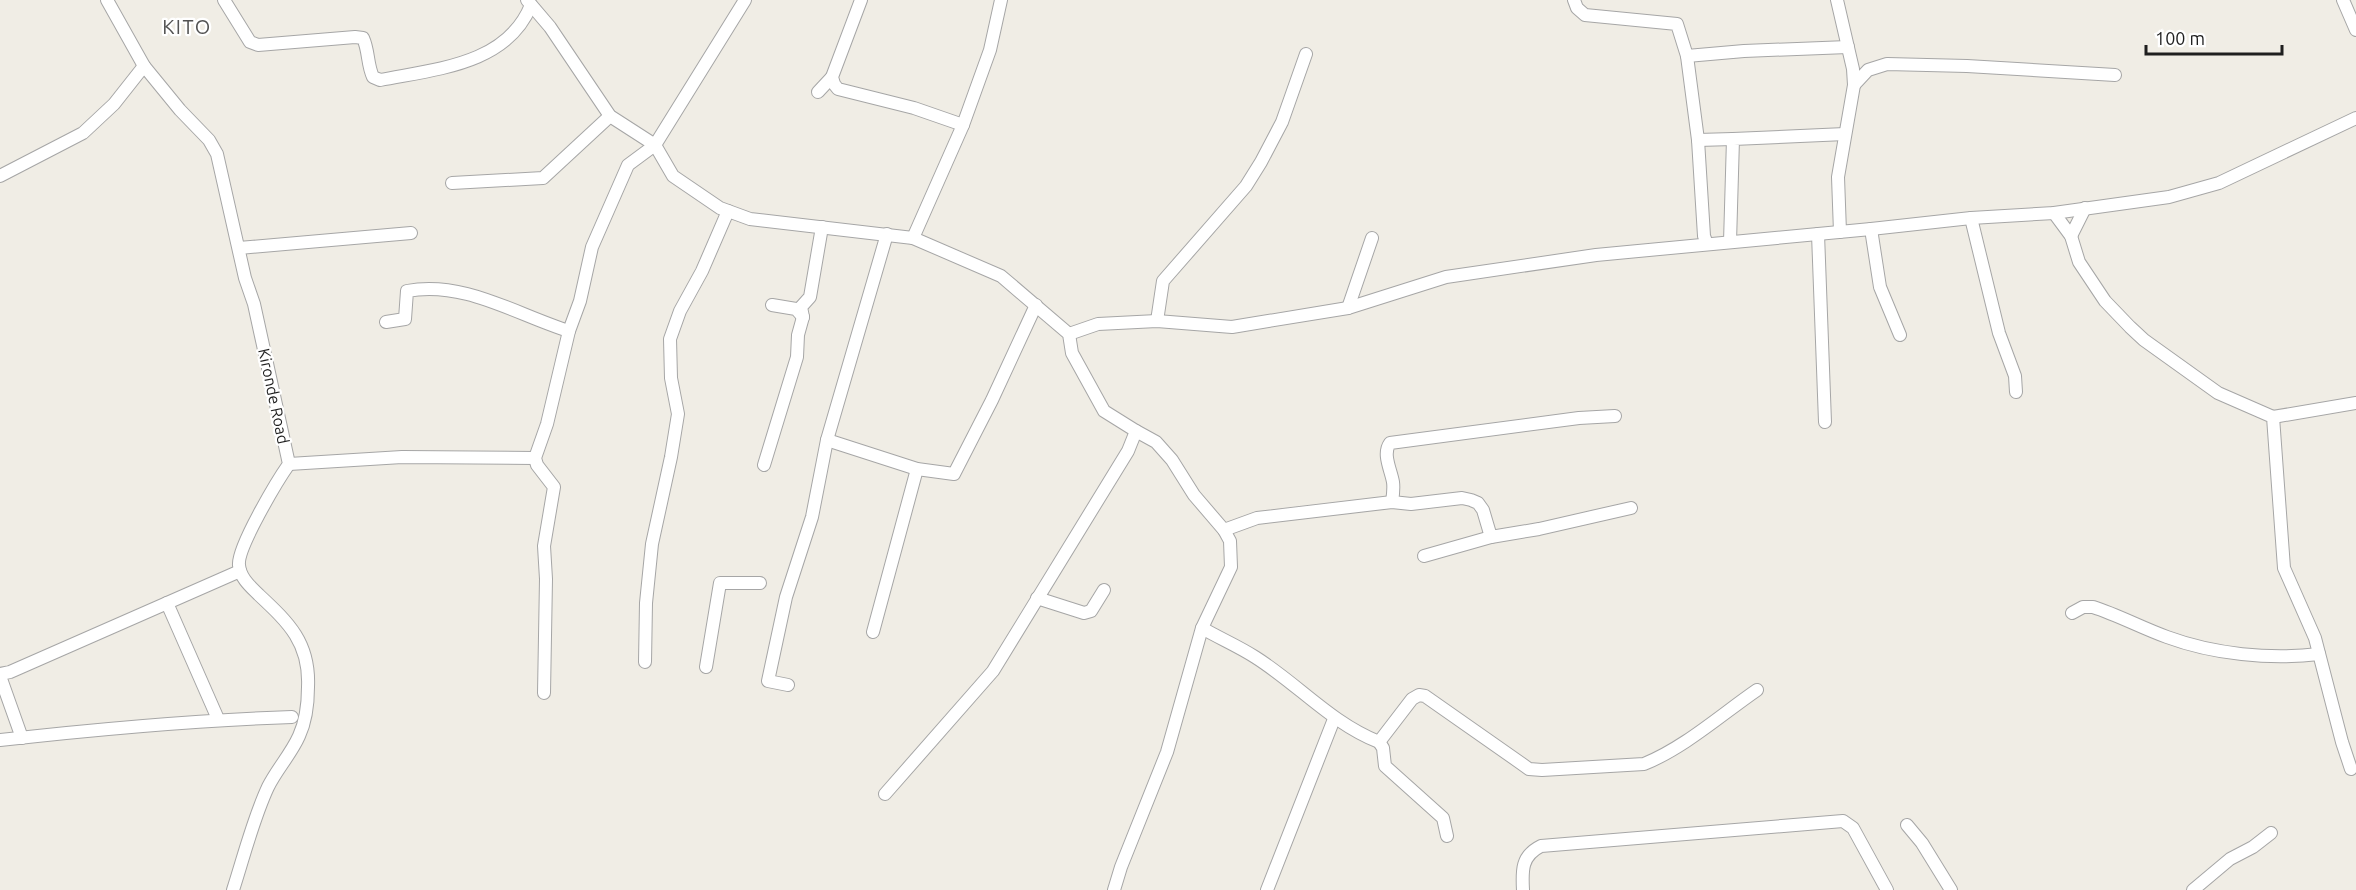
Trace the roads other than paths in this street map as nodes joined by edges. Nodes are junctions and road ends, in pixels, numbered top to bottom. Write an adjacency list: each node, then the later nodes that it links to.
1 (107, 0): 14 (street, Kironde Road)
2 (224, 0): 9 (street)
3 (745, 0): 25 (street)
4 (861, 0): 16 (street)
5 (1001, 0): 21 (street)
6 (1574, 0): 13 (street)
7 (1837, 0): 11 (street)
8 (2343, 0): 10 (street)
9 (529, 2): 19 (street)
10 (2356, 30)
11 (1848, 47): 13 (street); 17 (street)
12 (1306, 54): 48 (street)
13 (1687, 57): 24 (street)
14 (144, 66): 26 (street); 43 (street, Kironde Road)
15 (2115, 75): 17 (street)
16 (832, 77): 18 (street); 21 (street)
17 (1854, 85): 22 (street)
18 (818, 92)
19 (610, 116): 25 (street); 27 (street)
20 (2356, 118): 28 (street)
21 (963, 125): 39 (street)
22 (1845, 134): 23 (street); 34 (street)
23 (1733, 139): 24 (street); 41 (street)
24 (1698, 140): 42 (street)
25 (655, 144): 29 (street); 50 (street)
26 (0, 177)
27 (452, 183)
28 (2085, 208): 30 (street); 38 (street)
29 (728, 211): 32 (street); 78 (street)
30 (2054, 213): 31 (street); 38 (street)
31 (1971, 218): 33 (street); 53 (street)
32 (822, 227): 36 (street); 47 (street)
33 (1871, 229): 34 (street); 52 (street)
34 (1840, 232): 37 (street)
35 (411, 233): 43 (street)
36 (887, 234): 39 (street); 59 (street)
37 (1818, 234): 41 (street); 57 (street)
38 (2071, 236): 56 (street)
39 (913, 238): 45 (street)
40 (1372, 238): 46 (street)
41 (1730, 242): 42 (street)
42 (1707, 244): 46 (street)
43 (239, 248): 61 (street, Kironde Road)
44 (772, 305): 47 (street)
45 (1036, 305): 51 (street); 63 (street)
46 (1348, 308): 48 (street)
47 (803, 317): 62 (street)
48 (1157, 321): 51 (street)
49 (386, 322): 50 (street)
50 (569, 331): 60 (street)
51 (1069, 334): 58 (street)
52 (1900, 335)
53 (2016, 392)
54 (2356, 403): 56 (street)
55 (1615, 416): 64 (street)
56 (2273, 417): 77 (street)
57 (1825, 422)
58 (1136, 431): 66 (street); 72 (street)
59 (827, 440): 63 (street); 81 (street)
60 (535, 458): 61 (street); 83 (street)
61 (288, 464): 69 (street, Kironde Road)
62 (764, 465)
63 (917, 469): 76 (street)
64 (1392, 502): 66 (street); 67 (street)
65 (1631, 508): 67 (street)
66 (1224, 530): 75 (street)
67 (1491, 537): 68 (street)
68 (1424, 556)
69 (240, 570): 73 (street); 95 (street)
70 (760, 583): 79 (street)
71 (1104, 590): 72 (street)
72 (1037, 598): 91 (street)
73 (167, 603): 80 (street); 85 (street)
74 (2072, 613): 77 (street)
75 (1202, 628): 86 (street); 96 (street)
76 (873, 632)
77 (2319, 654): 90 (street)
78 (645, 662)
79 (706, 667)
80 (0, 675): 87 (street)
81 (788, 685)
82 (1757, 690): 89 (street)
83 (544, 693)
84 (292, 717): 85 (street)
85 (218, 719): 87 (street)
86 (1334, 719): 89 (street); 97 (street)
87 (22, 738): 88 (street)
88 (0, 740)
89 (1379, 742): 94 (street)
90 (2351, 769)
91 (885, 794)
92 (1907, 825): 100 (street)
93 (2271, 833): 101 (street)
94 (1447, 836)
95 (233, 890)
96 (1114, 890)
97 (1267, 890)
98 (1523, 890): 99 (street)
99 (1887, 890)
100 (1951, 890)
101 (2193, 890)

